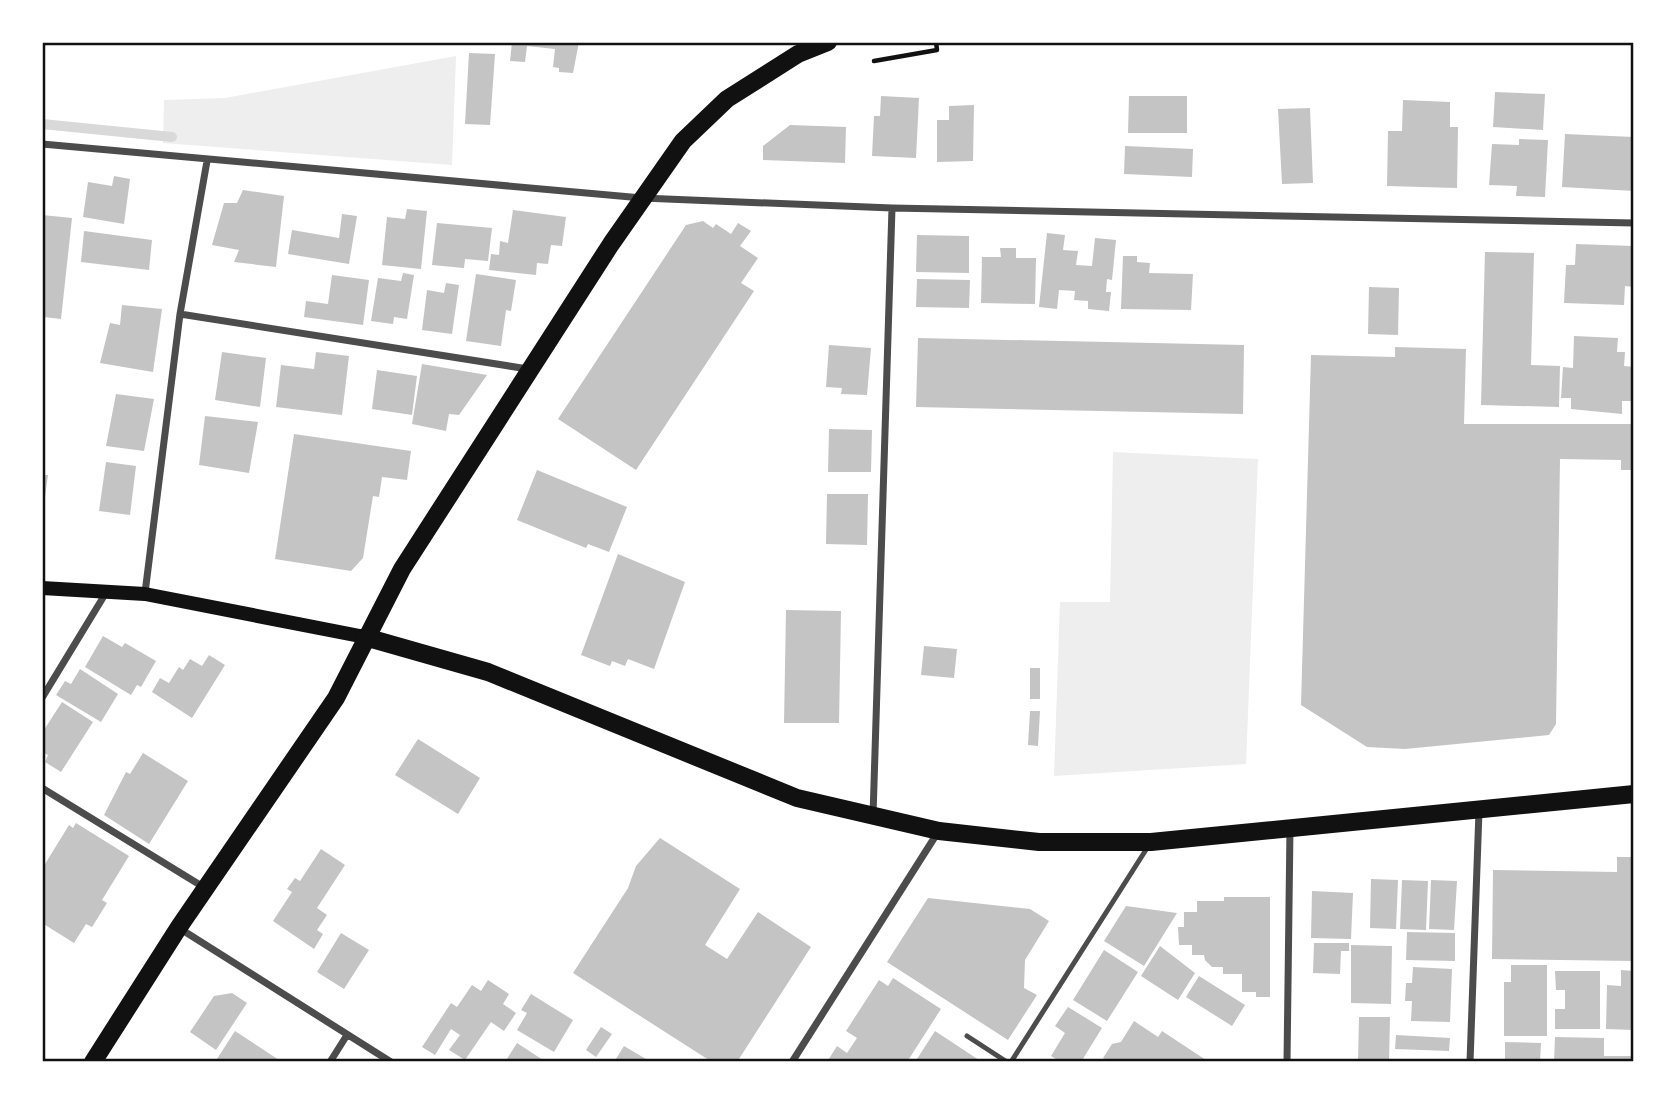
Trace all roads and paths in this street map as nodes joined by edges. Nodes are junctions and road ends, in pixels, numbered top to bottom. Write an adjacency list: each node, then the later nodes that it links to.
1 (828, 42): 6 (main road)
2 (936, 42): 3 (path)
3 (874, 61)
4 (42, 144): 5 (street)
5 (207, 161): 6 (street); 9 (street)
6 (642, 198): 7 (street); 10 (main road)
7 (892, 208): 8 (street); 19 (street)
8 (1634, 223)
9 (180, 314): 10 (street); 13 (street)
10 (531, 369): 14 (main road)
11 (42, 588): 12 (main road)
12 (107, 591): 13 (main road); 15 (street)
13 (145, 594): 14 (main road)
14 (365, 637): 19 (main road); 23 (main road)
15 (42, 698)
16 (42, 788): 23 (street)
17 (1634, 794): 18 (main road)
18 (1479, 809): 20 (main road); 33 (street)
19 (873, 819): 21 (main road)
20 (1290, 827): 22 (main road); 32 (street)
21 (939, 831): 22 (main road); 30 (street)
22 (1151, 842): 31 (lane)
23 (205, 888): 24 (main road)
24 (179, 928): 25 (street); 27 (main road)
25 (347, 1035): 28 (street); 29 (street)
26 (967, 1035): 31 (lane)
27 (93, 1062)
28 (330, 1062)
29 (391, 1062)
30 (792, 1062)
31 (1009, 1062)
32 (1287, 1062)
33 (1470, 1062)

